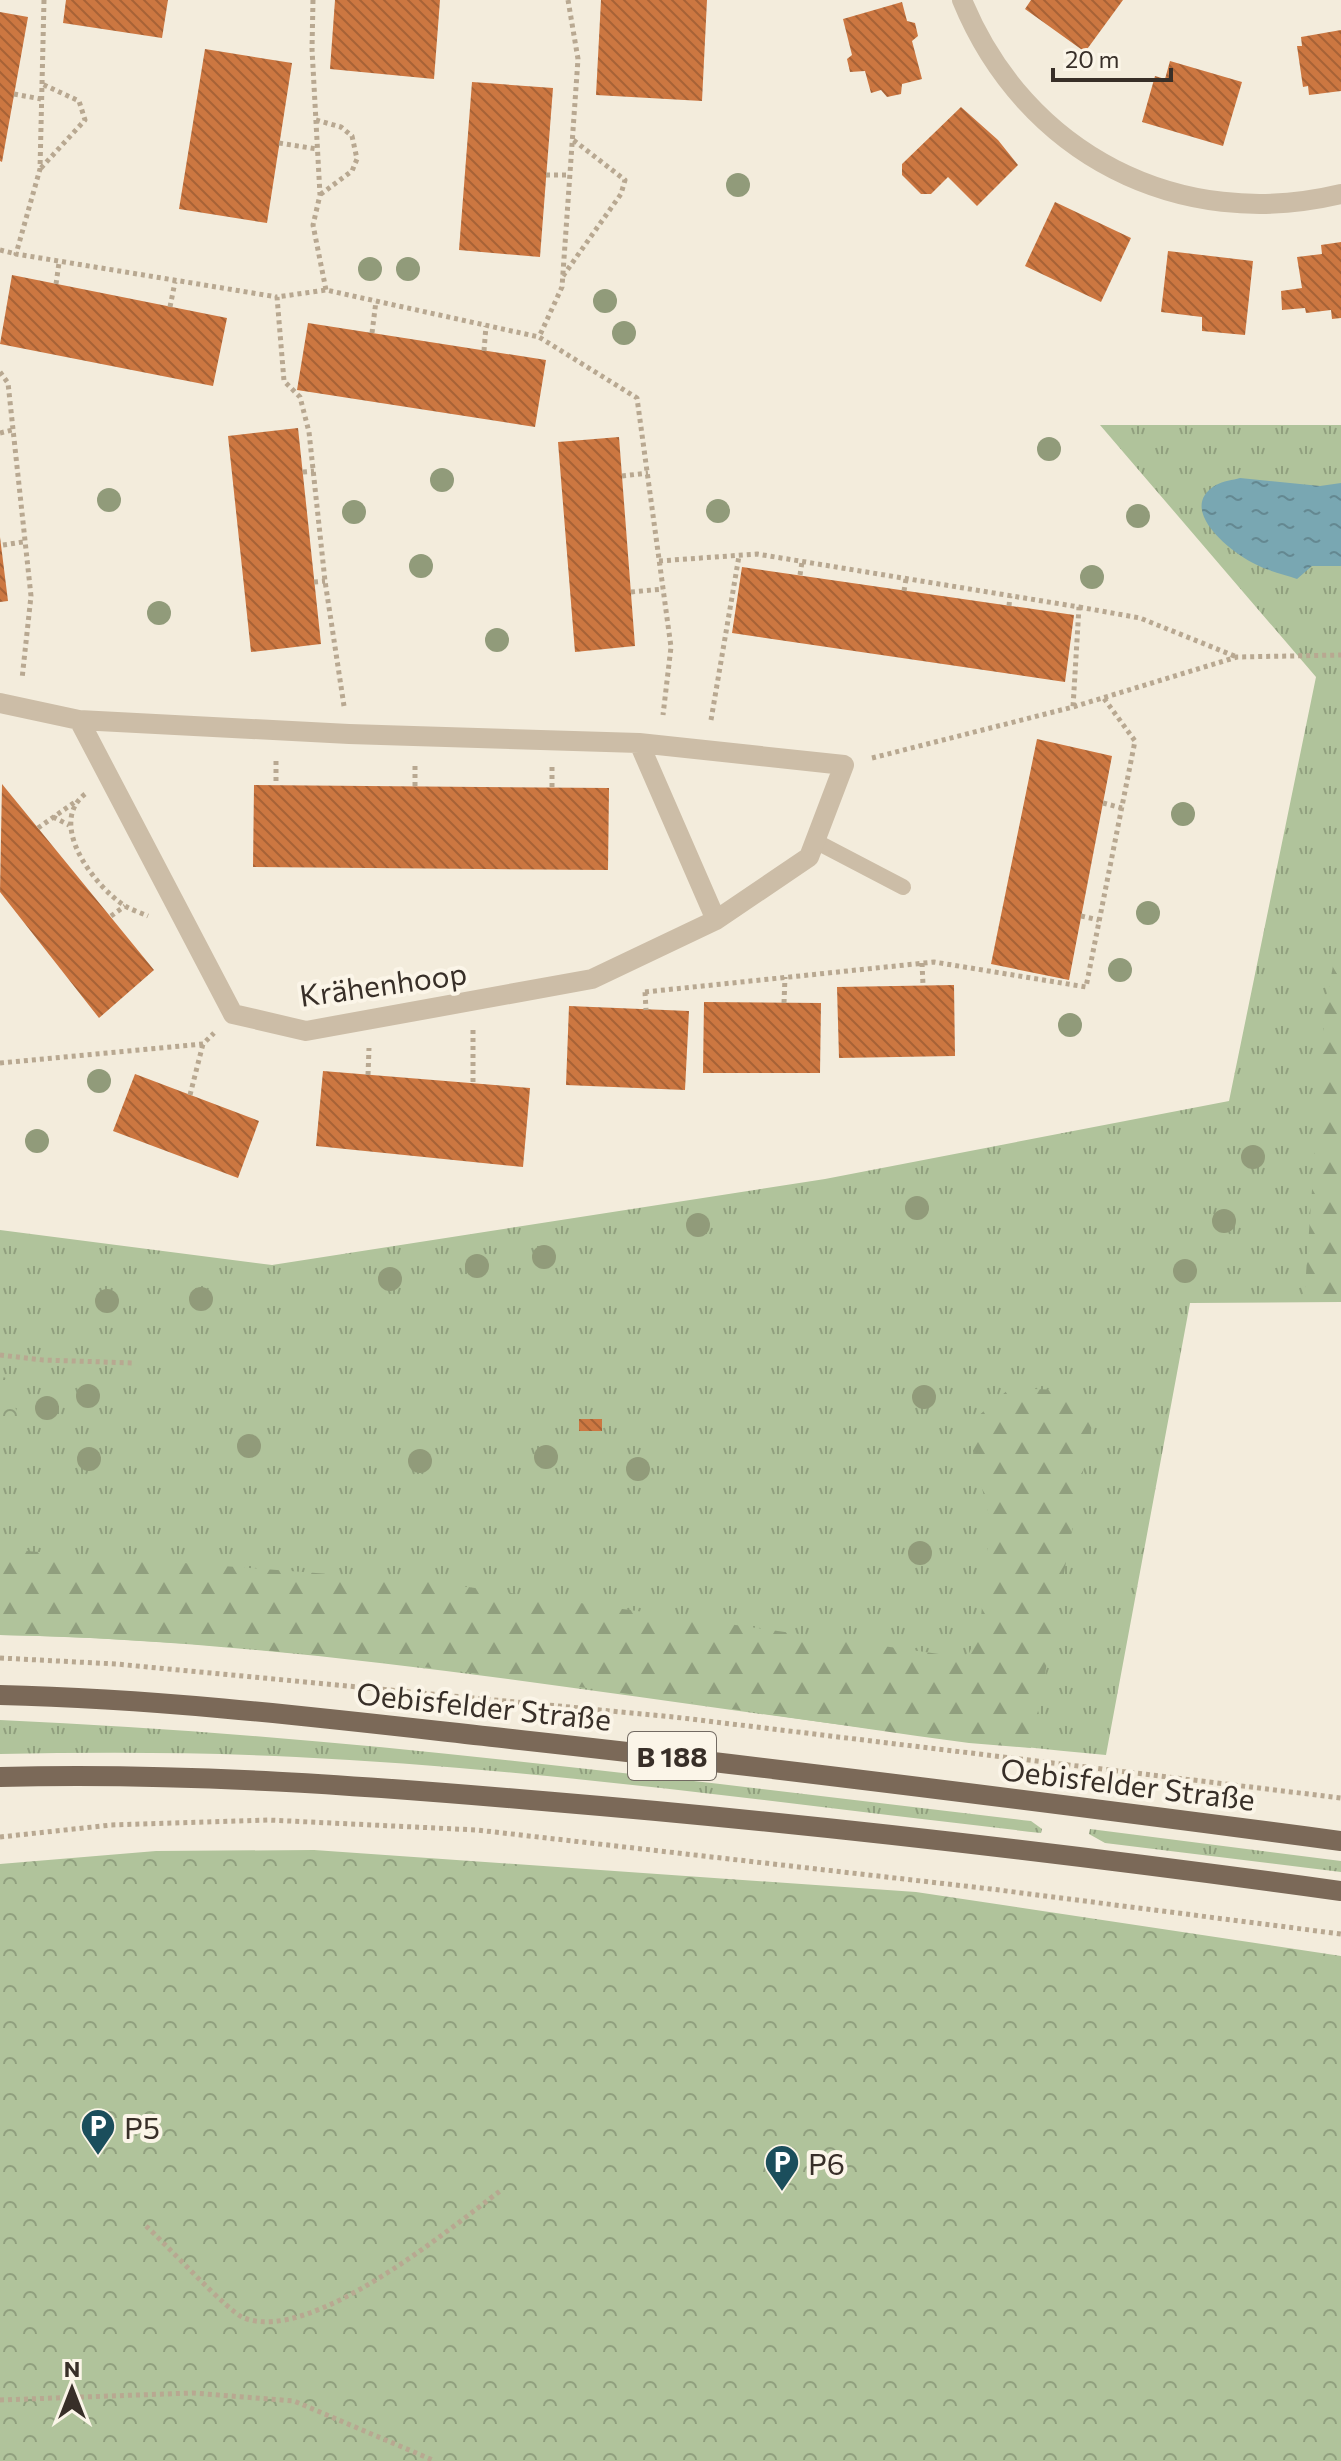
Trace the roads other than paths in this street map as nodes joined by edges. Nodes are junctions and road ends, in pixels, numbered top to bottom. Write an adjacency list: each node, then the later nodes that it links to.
1 (962, 0): 2 (street)
2 (1341, 194)
3 (9, 705): 4 (street)
4 (79, 720): 5 (street); 8 (street, Krähenhoop)
5 (649, 744): 6 (street, Krähenhoop); 8 (street)
6 (815, 841): 7 (lane); 8 (street, Krähenhoop)
7 (903, 887)
8 (716, 920)
9 (0, 1695): 11 (main road, Oebisfelder Straße / B 188)
10 (0, 1777): 12 (main road, B 188)
11 (1341, 1841)
12 (1341, 1891)

